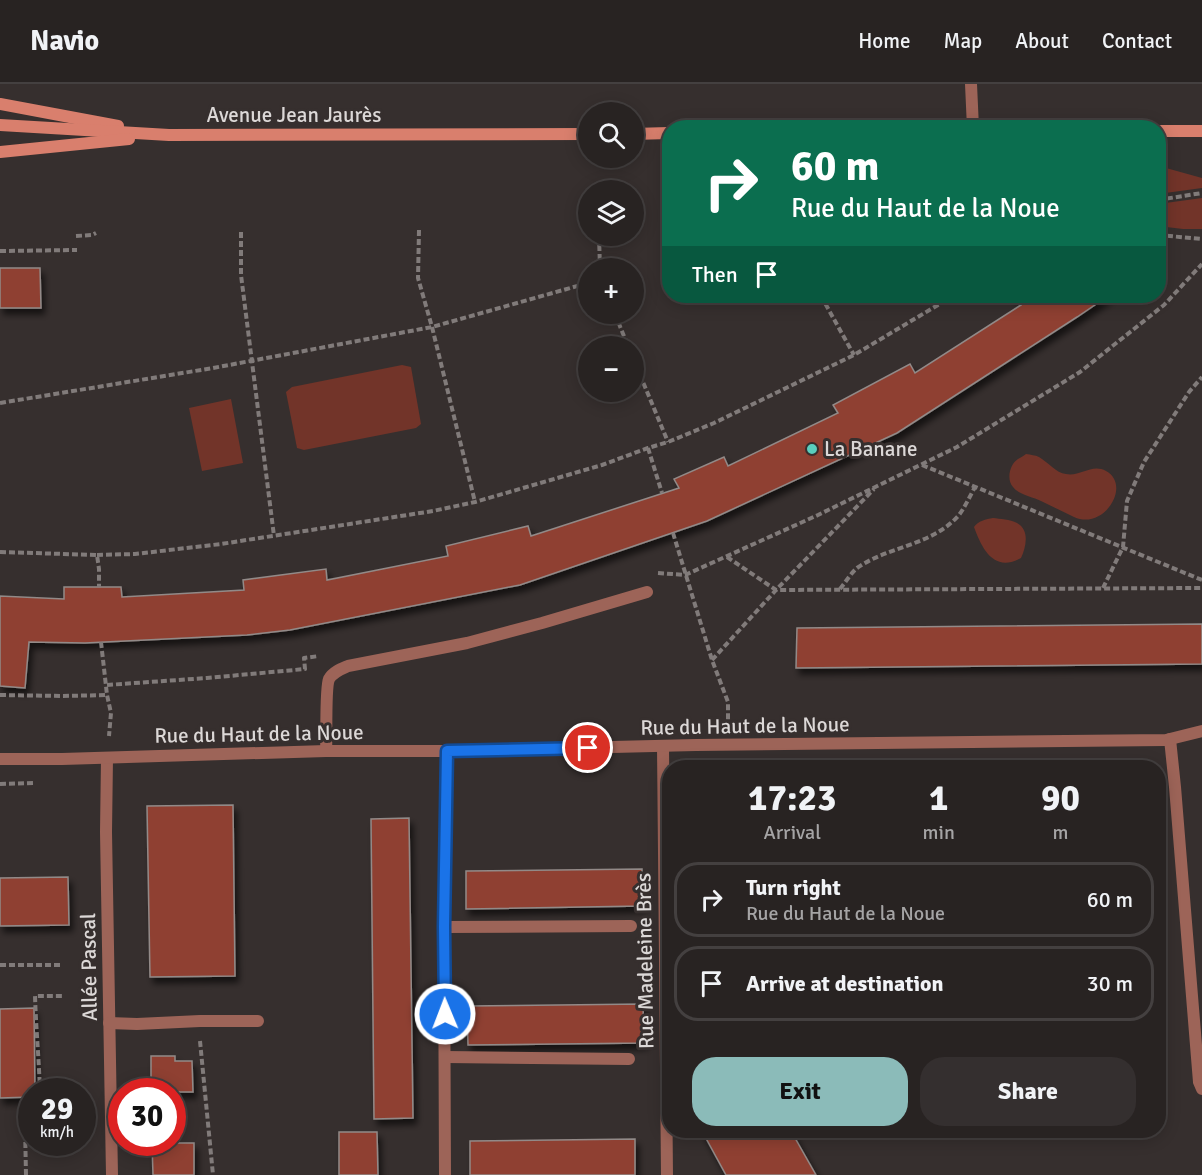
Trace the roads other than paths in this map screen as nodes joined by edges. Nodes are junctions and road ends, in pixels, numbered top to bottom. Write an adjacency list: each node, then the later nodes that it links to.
1 (971, 84): 3 (street)
2 (0, 104): 10 (main road)
3 (973, 120)
4 (0, 125): 10 (main road, Avenue Jean Jaurès)
5 (1166, 131): 6 (main road)
6 (1202, 131)
7 (578, 134): 10 (main road, Avenue Jean Jaurès)
8 (644, 134): 9 (main road)
9 (662, 134)
10 (169, 135): 11 (main road)
11 (0, 152)
12 (647, 592): 16 (street)
13 (1202, 731): 14 (street, Rue du Haut de la Noue)
14 (1170, 739): 15 (street, Rue du Haut de la Noue); 27 (street)
15 (663, 746): 17 (street, Rue du Haut de la Noue); 20 (street, Rue Madeleine Brès)
16 (326, 751): 17 (street, Rue du Haut de la Noue); 18 (street, Rue du Haut de la Noue)
17 (447, 751): 22 (street)
18 (107, 758): 19 (street, Rue du Haut de la Noue); 24 (street, Allée Pascal)
19 (0, 759)
20 (663, 760)
21 (631, 926): 22 (street)
22 (444, 927): 25 (street)
23 (258, 1021): 24 (street)
24 (110, 1023): 29 (street, Allée Pascal)
25 (446, 1057): 26 (street); 30 (street)
26 (629, 1059)
27 (1202, 1089)
28 (666, 1138): 31 (street, Rue Madeleine Brès)
29 (112, 1175)
30 (445, 1175)
31 (666, 1175)

